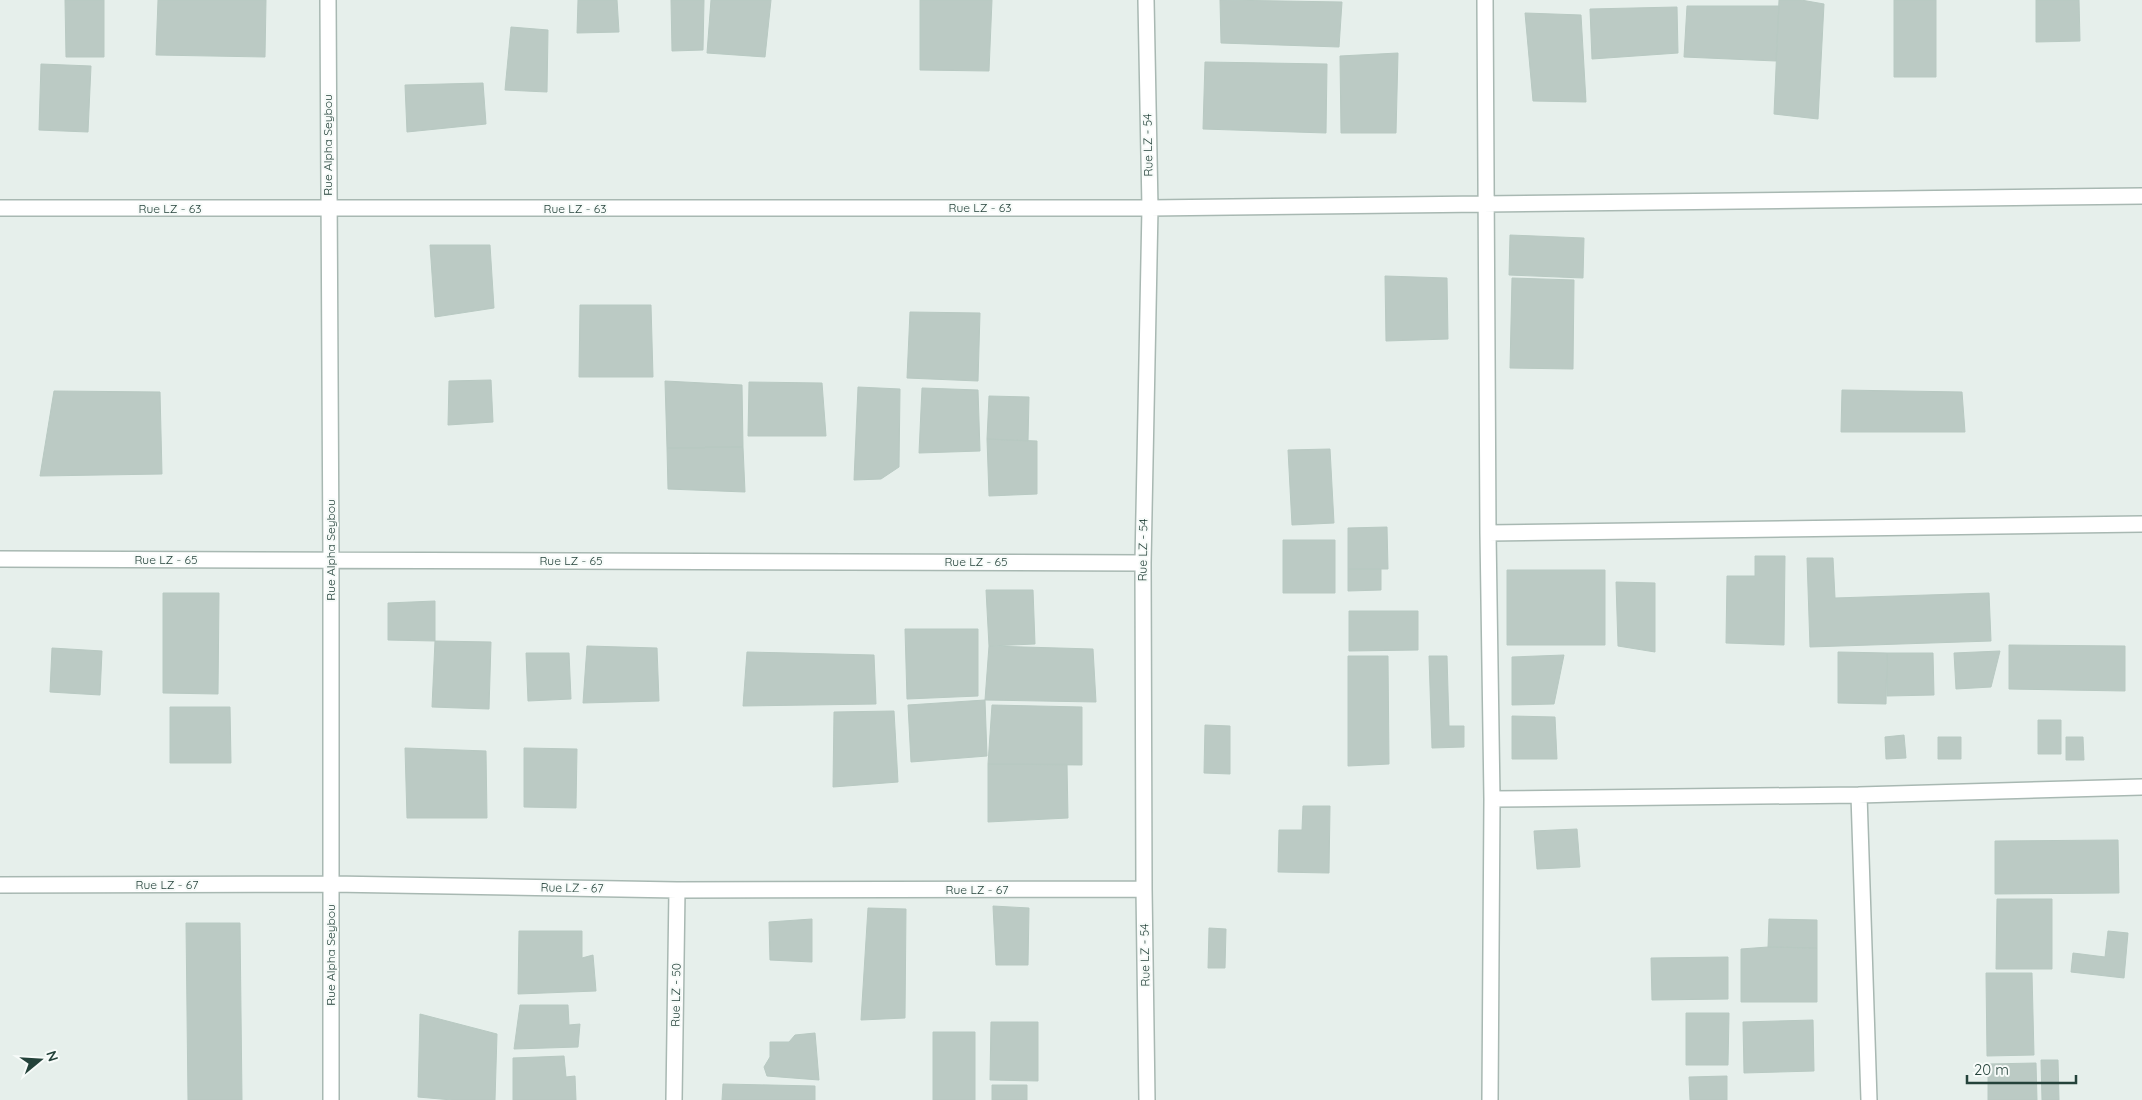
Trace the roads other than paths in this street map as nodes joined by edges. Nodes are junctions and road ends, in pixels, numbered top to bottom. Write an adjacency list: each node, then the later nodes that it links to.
1 (328, 0): 8 (street, Rue Alpha Seybou)
2 (1146, 0): 7 (street, Rue LZ - 54)
3 (1485, 0): 5 (street)
4 (2142, 196): 5 (street, Rue LZ - 63)
5 (1486, 205): 7 (street, Rue LZ - 63); 10 (street)
6 (0, 208): 8 (street, Rue LZ - 63)
7 (1150, 208): 8 (street, Rue LZ - 63); 13 (street, Rue LZ - 54)
8 (328, 209): 12 (street, Rue Alpha Seybou)
9 (2142, 524): 10 (street)
10 (1488, 533): 16 (street)
11 (0, 559): 12 (street, Rue LZ - 65)
12 (331, 560): 13 (street, Rue LZ - 65); 17 (street, Rue Alpha Seybou)
13 (1143, 563): 19 (street, Rue LZ - 54)
14 (2142, 787): 15 (street)
15 (1859, 795): 16 (street); 25 (street)
16 (1492, 799): 24 (street)
17 (332, 884): 18 (street, Rue LZ - 67); 20 (street, Rue LZ - 67); 21 (street, Rue Alpha Seybou)
18 (0, 885)
19 (1144, 889): 20 (street, Rue LZ - 67); 23 (street, Rue LZ - 54)
20 (677, 890): 22 (street, Rue LZ - 50)
21 (331, 1100)
22 (674, 1100)
23 (1147, 1100)
24 (1490, 1100)
25 (1868, 1100)

